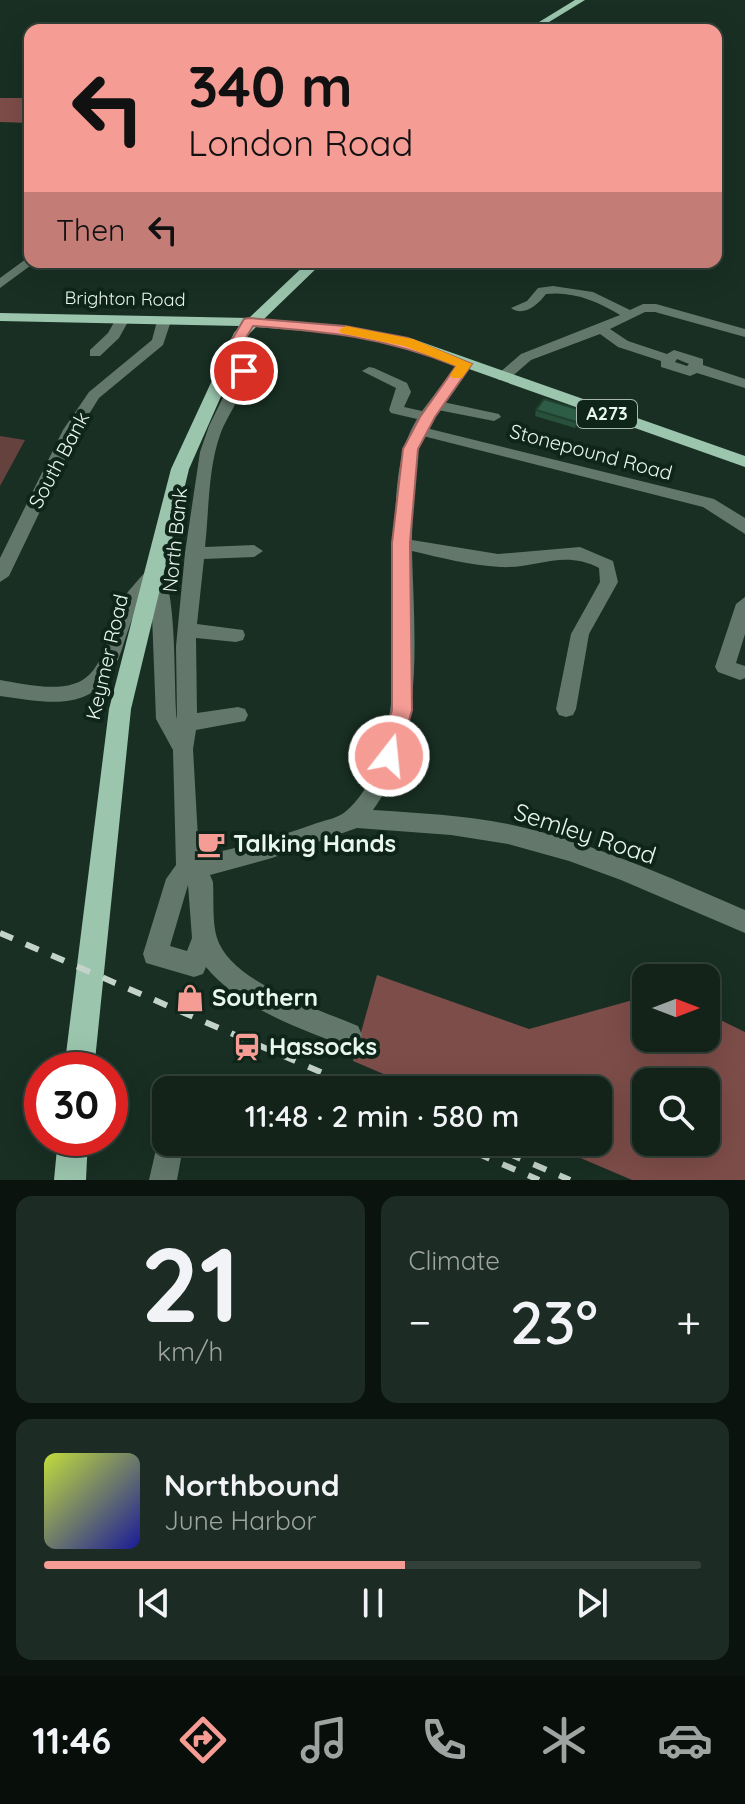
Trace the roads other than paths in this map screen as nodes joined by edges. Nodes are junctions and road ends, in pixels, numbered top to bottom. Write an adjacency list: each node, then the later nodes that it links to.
1 (581, 0): 2 (main road)
2 (540, 24)
3 (24, 265): 5 (street)
4 (309, 268): 6 (main road, Keymer Road)
5 (0, 284)
6 (266, 306): 12 (main road, Keymer Road); 13 (main road)
7 (517, 308): 8 (street)
8 (631, 316): 14 (street); 15 (street)
9 (0, 317): 10 (main road, Brighton Road / A273)
10 (122, 320): 11 (main road, Brighton Road / A273); 17 (street)
11 (164, 321): 12 (main road, Brighton Road / A273); 30 (street, South Bank)
12 (249, 322): 13 (main road, A273); 16 (main road, Keymer Road)
13 (278, 324): 18 (main road, A273)
14 (601, 329): 20 (street); 21 (street)
15 (745, 333)
16 (233, 348): 28 (street, North Bank); 29 (main road, Keymer Road)
17 (95, 353)
18 (465, 364): 20 (main road, A273); 23 (street)
19 (369, 371): 23 (street)
20 (503, 377): 24 (main road, A273)
21 (745, 384)
22 (494, 417): 23 (street)
23 (428, 418): 25 (street, Stonepound Road); 26 (street)
24 (745, 462)
25 (745, 528)
26 (401, 543): 36 (street); 40 (street)
27 (254, 551): 28 (street)
28 (194, 553): 32 (street, North Bank)
29 (156, 572): 35 (street); 39 (street); 45 (main road, Keymer Road)
30 (0, 576)
31 (745, 604): 34 (street)
32 (189, 630): 33 (street); 38 (street, North Bank)
33 (236, 635)
34 (740, 672)
35 (0, 688)
36 (566, 709)
37 (238, 715): 38 (street)
38 (189, 723): 39 (street, North Bank)
39 (183, 749): 41 (street)
40 (354, 818): 41 (street); 42 (street, Semley Road)
41 (188, 869): 43 (street); 43 (street)
42 (745, 922)
43 (204, 938): 44 (street)
44 (349, 1035)
45 (81, 1052)
46 (72, 1156): 48 (main road)
47 (167, 1156): 49 (street)
48 (70, 1180)
49 (163, 1180)

